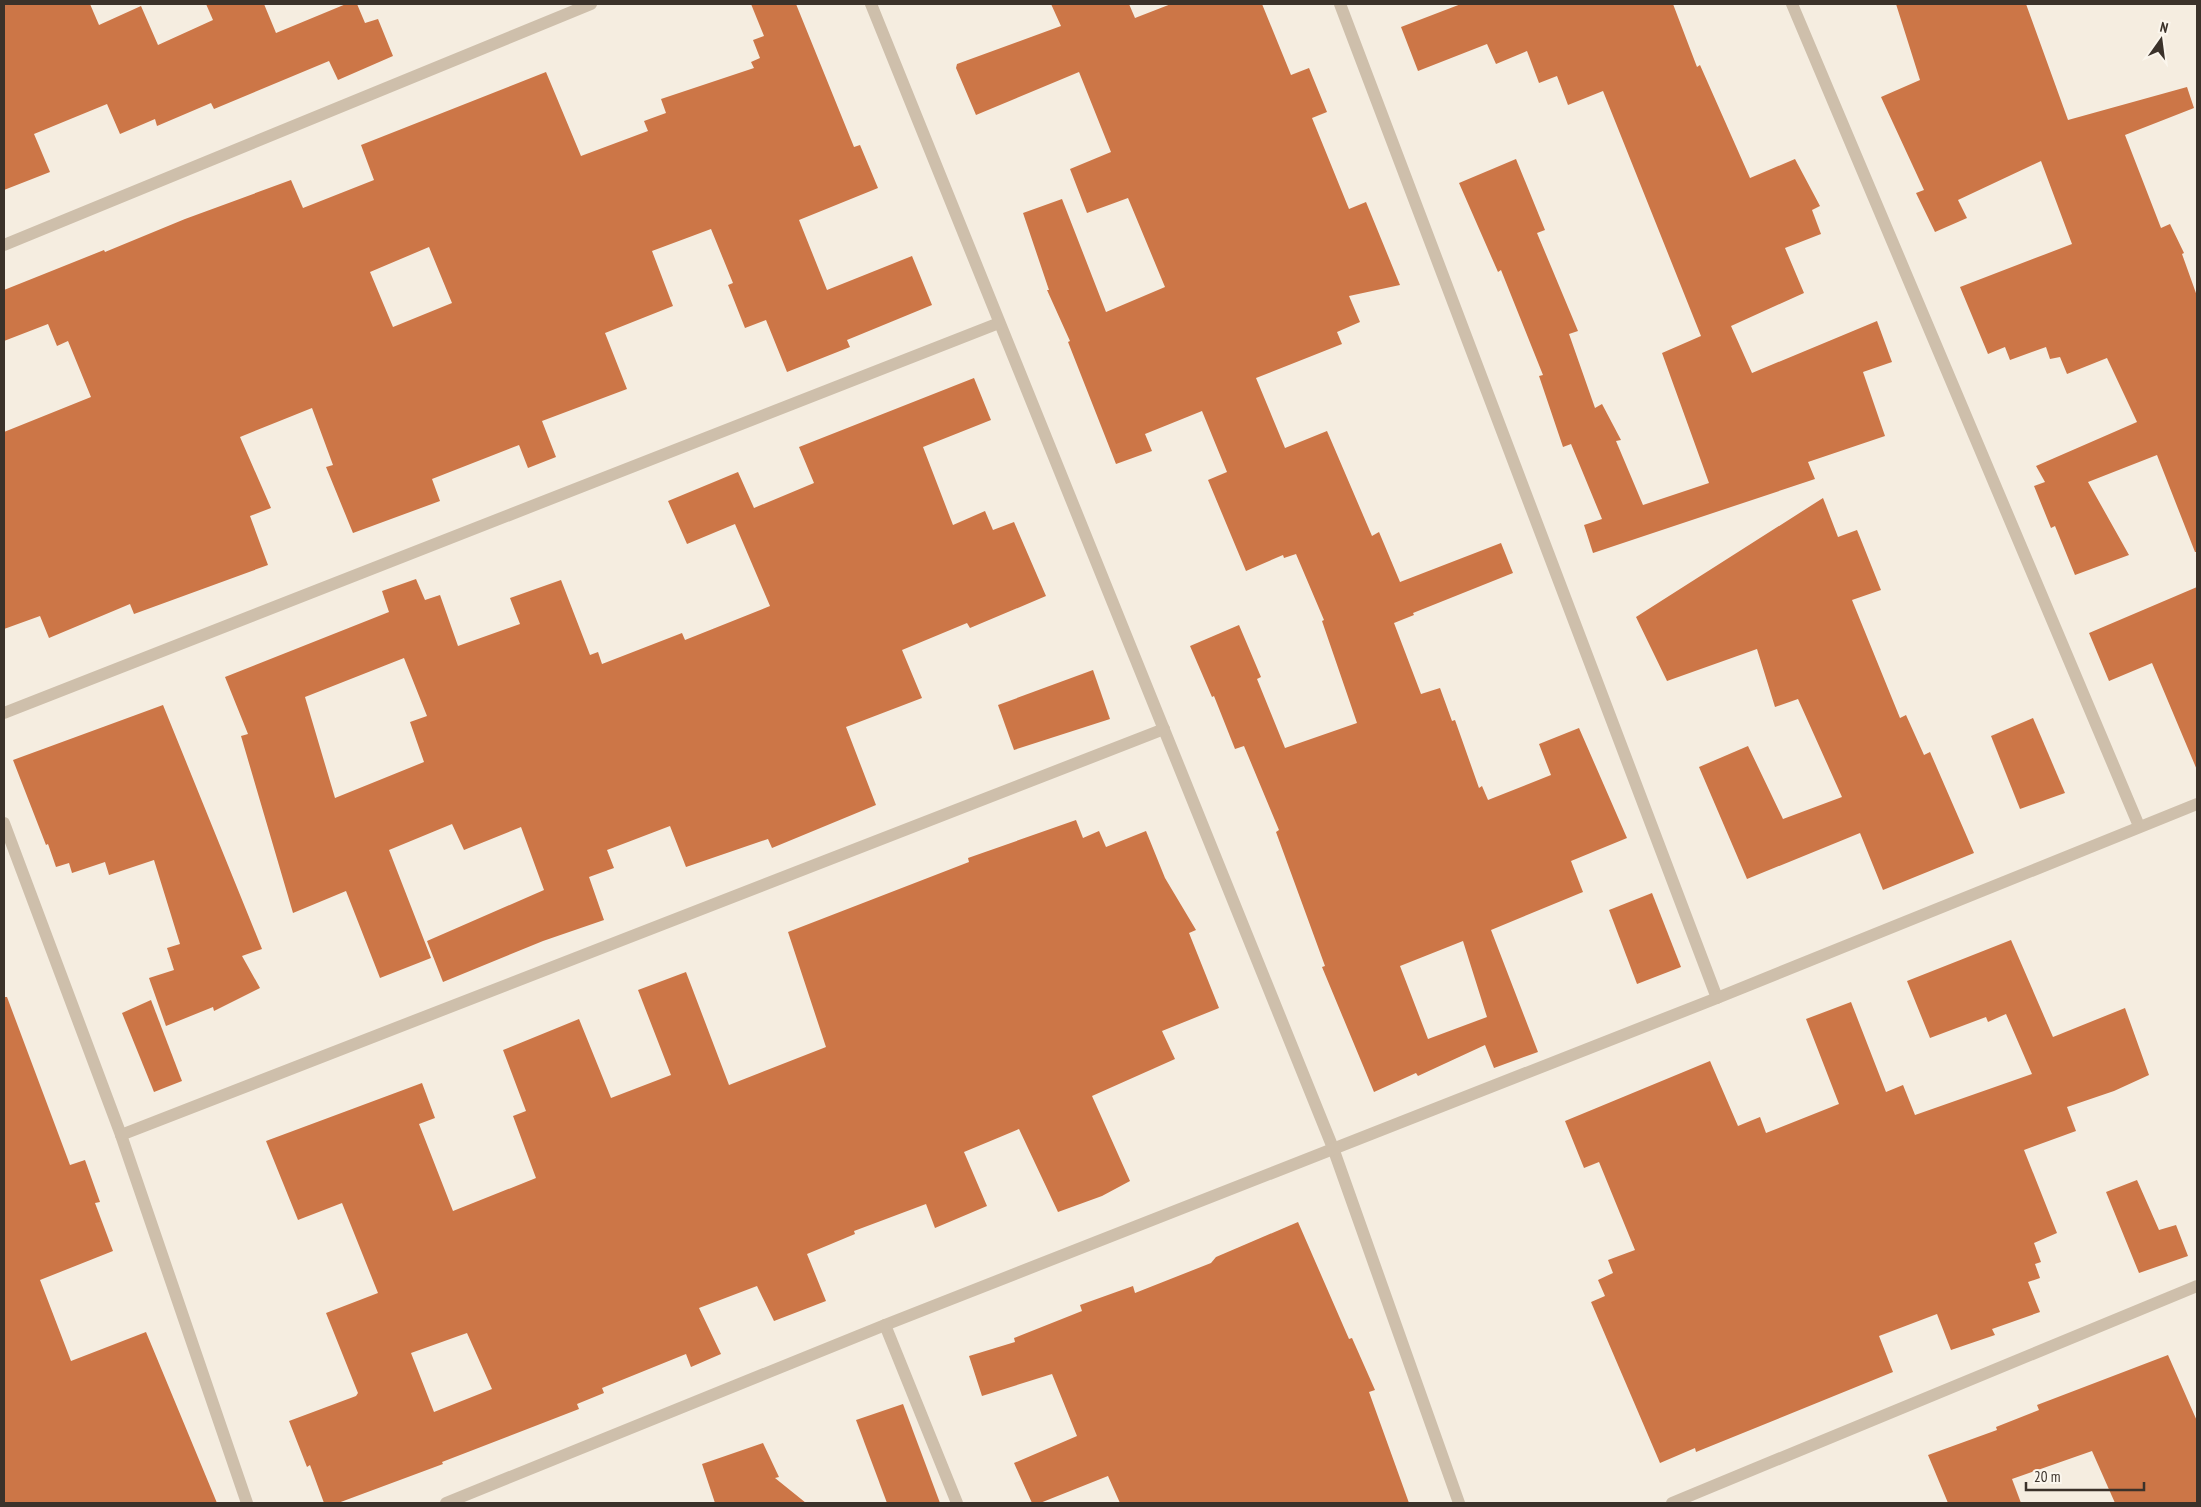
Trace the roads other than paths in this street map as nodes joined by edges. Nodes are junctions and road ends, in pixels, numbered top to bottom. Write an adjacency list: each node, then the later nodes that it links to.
1 (591, 4): 5 (street)
2 (871, 4): 6 (street)
3 (1340, 4): 12 (street)
4 (1792, 4): 11 (street)
5 (4, 245)
6 (1000, 323): 7 (street); 8 (street)
7 (4, 713)
8 (1164, 729): 13 (street); 14 (street)
9 (2197, 804): 11 (street)
10 (4, 823): 13 (street)
11 (2139, 826): 12 (street)
12 (1717, 998): 14 (street)
13 (122, 1135): 17 (street)
14 (1333, 1148): 16 (street); 20 (street)
15 (2197, 1286): 21 (street)
16 (885, 1325): 18 (street); 19 (street)
17 (247, 1503)
18 (446, 1503)
19 (958, 1503)
20 (1459, 1503)
21 (1672, 1503)

